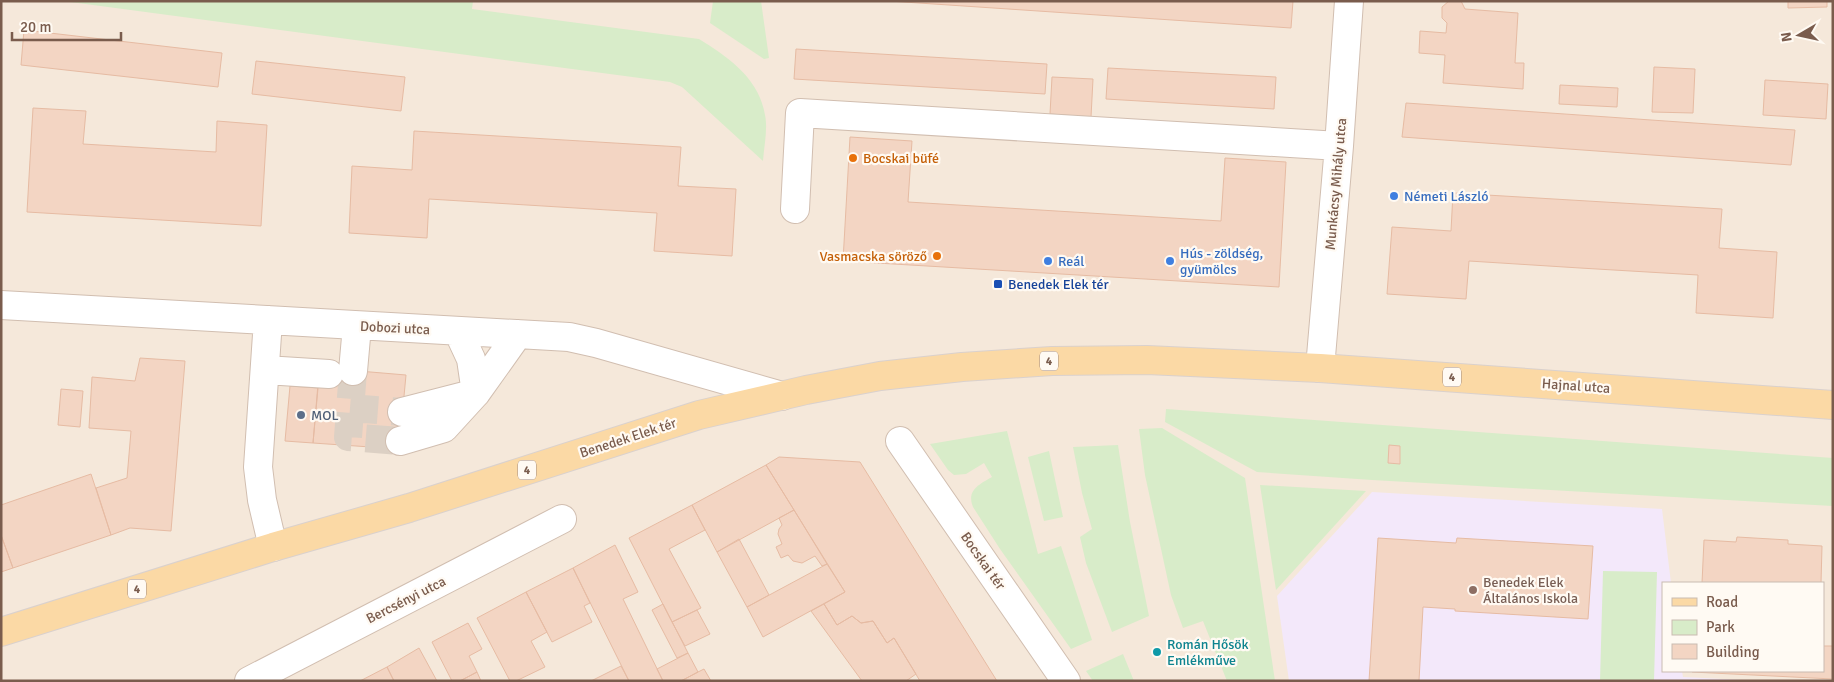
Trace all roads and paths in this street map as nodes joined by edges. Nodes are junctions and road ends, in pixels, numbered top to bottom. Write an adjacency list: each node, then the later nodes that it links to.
1 (1349, 1): 2 (street, Munkácsy Mihály utca)
2 (1339, 146): 3 (street); 9 (street, Munkácsy Mihály utca)
3 (795, 209)
4 (1, 305): 5 (street, Dobozi utca)
5 (268, 320): 6 (street, Dobozi utca); 10 (street)
6 (357, 326): 7 (street, Dobozi utca); 10 (street)
7 (458, 332): 8 (street, Dobozi utca); 11 (street)
8 (518, 334): 11 (street); 12 (street, Dobozi utca)
9 (1320, 368): 12 (main road, Benedek Elek tér / 4); 13 (main road, Hajnal utca / 4)
10 (265, 370): 18 (street)
11 (476, 393): 14 (street); 15 (street)
12 (782, 396): 18 (main road, Benedek Elek tér / 4)
13 (1833, 405)
14 (402, 412)
15 (400, 441)
16 (900, 441): 21 (street, Bocskai tér)
17 (562, 519): 20 (street, Bercsényi utca)
18 (273, 547): 19 (main road, 4)
19 (1, 632)
20 (249, 681)
21 (1066, 681)

